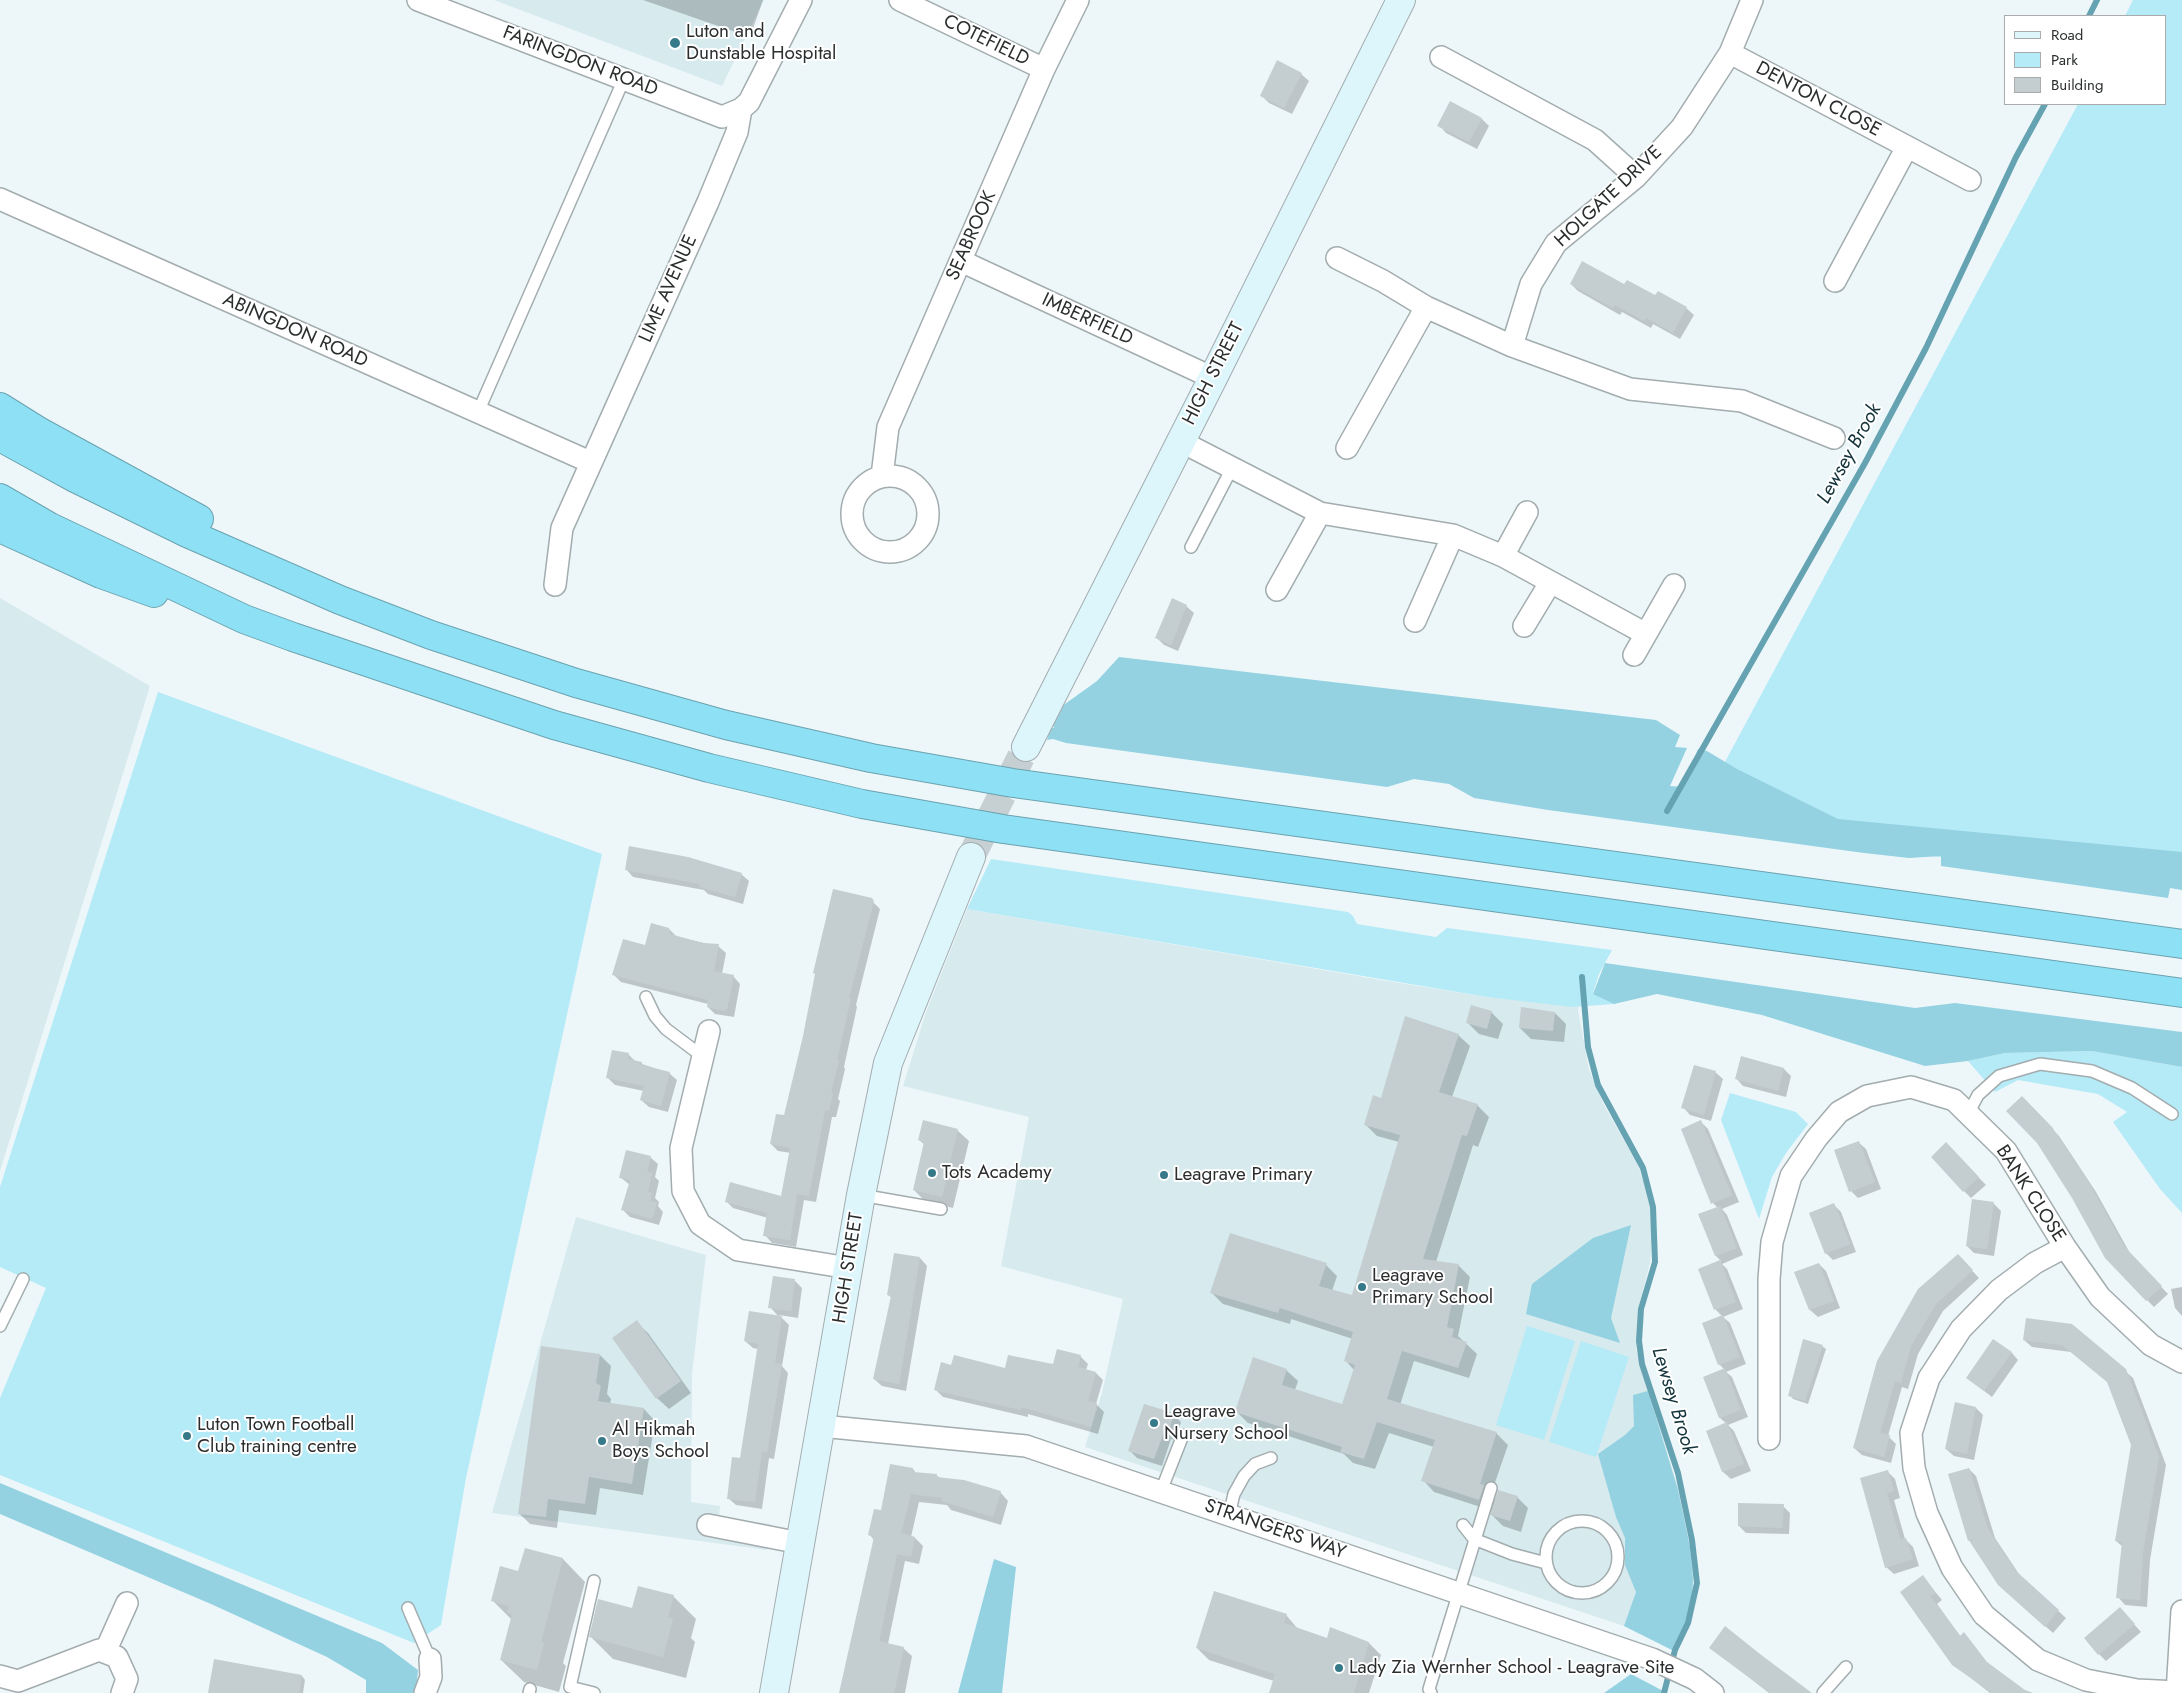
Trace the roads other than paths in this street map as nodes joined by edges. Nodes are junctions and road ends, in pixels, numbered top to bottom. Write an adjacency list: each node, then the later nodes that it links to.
1 (418, 0): 10 (street, FARINGDON ROAD)
2 (801, 0): 11 (street, LIME AVENUE)
3 (900, 0): 9 (street, COTEFIELD)
4 (1078, 0): 9 (street, SEABROOK)
5 (1401, 0): 21 (street, HIGH STREET)
6 (1752, 0): 7 (street, HOLGATE DRIVE)
7 (1730, 53): 12 (street, DENTON CLOSE); 13 (street, HOLGATE DRIVE)
8 (1441, 57): 13 (street)
9 (1044, 69): 17 (street, SEABROOK)
10 (624, 79): 11 (street, FARINGDON ROAD); 23 (lane)
11 (741, 109): 28 (street, LIME AVENUE)
12 (1906, 147): 14 (street, DENTON CLOSE); 18 (street)
13 (1636, 177): 20 (street, HOLGATE DRIVE)
14 (1970, 180)
15 (0, 199): 23 (street, ABINGDON ROAD)
16 (1337, 258): 19 (street)
17 (961, 262): 21 (street, IMBERFIELD); 30 (street, SEABROOK)
18 (1835, 281)
19 (1426, 307): 20 (street); 27 (street)
20 (1512, 346): 25 (street)
21 (1213, 378): 26 (street, HIGH STREET)
22 (0, 407): 42 (highway)
23 (478, 412): 28 (street, ABINGDON ROAD)
24 (0, 437): 42 (highway)
25 (1834, 438)
26 (1180, 441): 29 (street); 48 (street, HIGH STREET)
27 (1347, 448)
28 (590, 462): 39 (street, LIME AVENUE)
29 (1232, 468): 33 (street); 36 (lane)
30 (882, 476)
31 (0, 498): 43 (highway)
32 (1527, 512): 37 (street)
33 (1320, 513): 35 (street); 41 (street)
34 (0, 528): 43 (highway)
35 (1453, 535): 37 (street); 44 (street)
36 (1191, 547)
37 (1503, 556): 38 (street)
38 (1550, 583): 45 (street); 46 (street)
39 (555, 585)
40 (1674, 585): 46 (street)
41 (1277, 590)
42 (321, 591): 50 (highway)
43 (244, 619): 51 (highway)
44 (1415, 621)
45 (1524, 626)
46 (1646, 634): 47 (street)
47 (1634, 655)
48 (1026, 747)
49 (971, 857): 57 (street, HIGH STREET)
50 (2182, 944)
51 (2182, 993)
52 (646, 997): 54 (lane)
53 (709, 1031): 54 (street)
54 (702, 1056): 60 (street)
55 (1968, 1114): 56 (lane); 59 (street, BANK CLOSE); 66 (street, BANK CLOSE)
56 (2172, 1114)
57 (861, 1195): 58 (lane); 60 (street, HIGH STREET)
58 (941, 1208)
59 (2065, 1247): 63 (street, BANK CLOSE); 86 (street)
60 (849, 1268): 64 (street, HIGH STREET)
61 (23, 1279): 62 (lane)
62 (0, 1326)
63 (2182, 1362)
64 (821, 1426): 69 (street, STRANGERS WAY); 74 (street, HIGH STREET)
65 (1183, 1435): 69 (lane)
66 (1770, 1439)
67 (1270, 1458): 70 (lane)
68 (1491, 1488): 73 (lane)
69 (1161, 1491): 70 (street, STRANGERS WAY)
70 (1229, 1515): 77 (street, STRANGERS WAY)
71 (708, 1525): 74 (street)
72 (1462, 1525): 73 (lane)
73 (1474, 1539): 75 (lane); 77 (lane)
74 (800, 1543): 90 (street, HIGH STREET)
75 (1546, 1563): 75 (lane)
76 (594, 1581): 85 (lane)
77 (1458, 1593): 91 (lane); 92 (street, STRANGERS WAY)
78 (127, 1603): 81 (street)
79 (408, 1608): 82 (lane)
80 (2182, 1611): 86 (street)
81 (105, 1652): 84 (street); 87 (street)
82 (430, 1659): 88 (street)
83 (1846, 1668): 93 (lane)
84 (0, 1676)
85 (569, 1690): 89 (lane)
86 (2177, 1692)
87 (122, 1693)
88 (425, 1693)
89 (594, 1693)
90 (774, 1693)
91 (1431, 1693)
92 (1713, 1693)
93 (1823, 1693)

